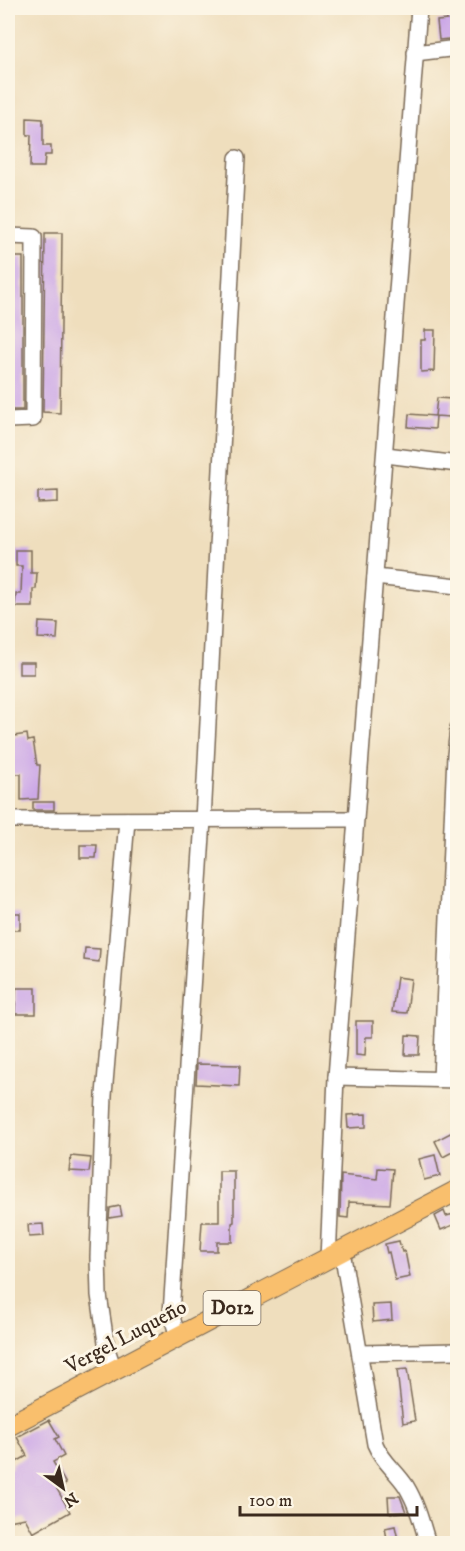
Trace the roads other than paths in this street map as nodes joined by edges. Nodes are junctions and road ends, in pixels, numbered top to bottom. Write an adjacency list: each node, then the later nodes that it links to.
1 (419, 8): 3 (street)
2 (458, 48): 3 (street)
3 (415, 53): 7 (street)
4 (237, 158): 16 (street)
5 (8, 236): 6 (street)
6 (8, 420)
7 (386, 456): 8 (street); 9 (street)
8 (458, 464)
9 (375, 577): 10 (street); 13 (street)
10 (458, 586)
11 (458, 729): 12 (street)
12 (456, 755): 17 (street)
13 (356, 819): 16 (street); 18 (street)
14 (8, 820): 15 (street)
15 (127, 820): 16 (street); 26 (street)
16 (203, 820): 23 (street)
17 (452, 964): 19 (street)
18 (336, 1077): 19 (street); 22 (street)
19 (441, 1079): 20 (street)
20 (458, 1080)
21 (458, 1190): 22 (main road, Vergel Luqueño / D012)
22 (335, 1255): 23 (main road, Vergel Luqueño / D012); 25 (street)
23 (178, 1337): 26 (main road, Vergel Luqueño / D012)
24 (458, 1351): 25 (street)
25 (360, 1353): 28 (street)
26 (114, 1370): 27 (main road, Vergel Luqueño / D012)
27 (8, 1426)
28 (428, 1544)

